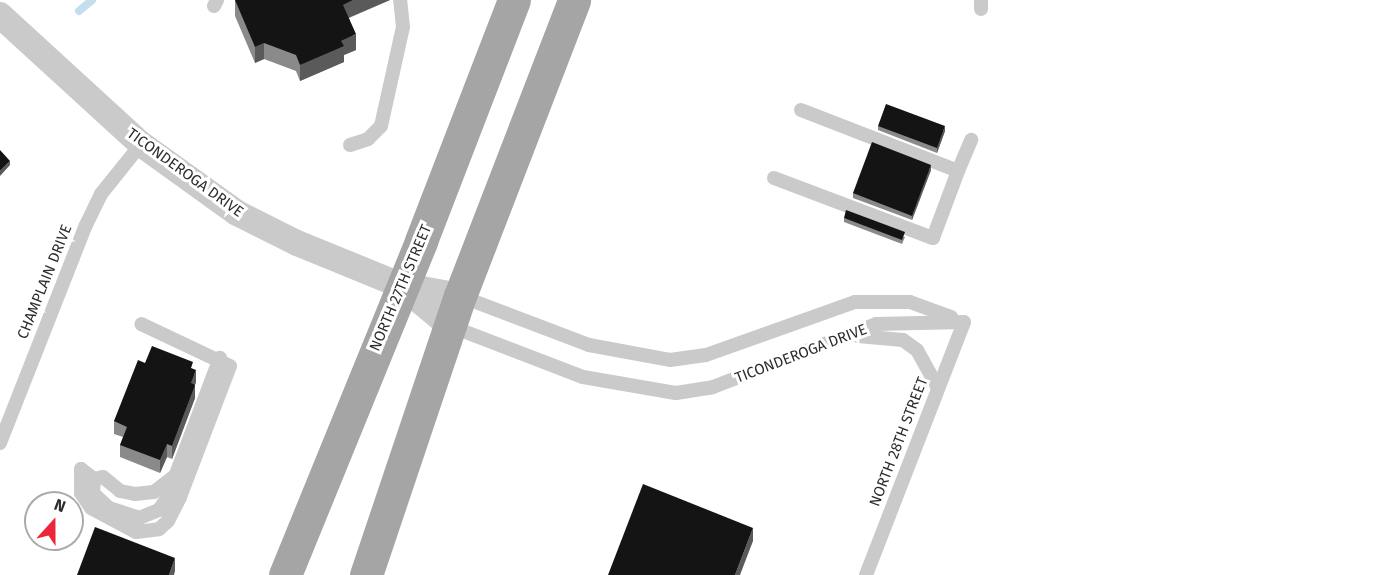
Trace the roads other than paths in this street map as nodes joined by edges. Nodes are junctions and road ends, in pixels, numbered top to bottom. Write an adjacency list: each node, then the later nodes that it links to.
1 (400, 0): 8 (lane)
2 (514, 0): 11 (main road, NORTH 27TH STREET)
3 (574, 0): 12 (main road)
4 (0, 15): 7 (street, TICONDEROGA DRIVE)
5 (801, 110): 9 (lane)
6 (971, 140): 9 (lane)
7 (141, 144): 11 (street, TICONDEROGA DRIVE); 18 (lane, CHAMPLAIN DRIVE)
8 (350, 145)
9 (958, 171): 10 (lane)
10 (774, 178)
11 (400, 285): 12 (street, TICONDEROGA DRIVE); 21 (main road, NORTH 27TH STREET)
12 (455, 311): 13 (lane, TICONDEROGA DRIVE); 15 (lane, TICONDEROGA DRIVE); 22 (main road)
13 (964, 322): 15 (lane, TICONDEROGA DRIVE); 17 (lane, NORTH 28TH STREET)
14 (141, 324): 16 (lane)
15 (841, 338): 17 (lane)
16 (220, 358): 19 (lane); 20 (lane)
17 (938, 388): 23 (lane, NORTH 28TH STREET)
18 (0, 443)
19 (178, 471): 20 (lane); 20 (lane)
20 (94, 479)
21 (285, 575)
22 (366, 575)
23 (866, 575)

